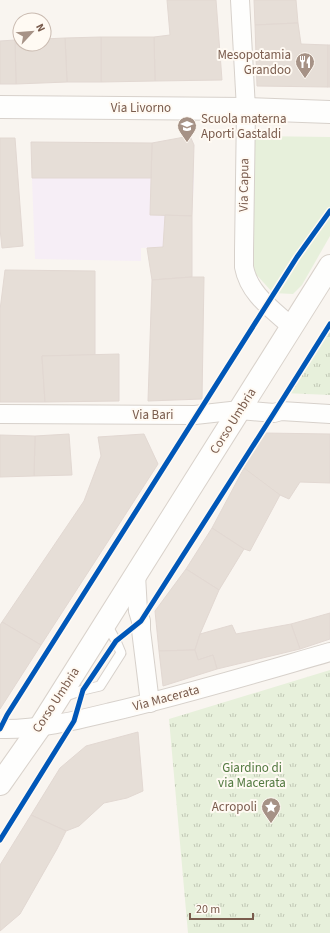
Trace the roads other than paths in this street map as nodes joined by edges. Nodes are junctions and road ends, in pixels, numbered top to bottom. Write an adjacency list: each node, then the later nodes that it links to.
1 (240, 0): 3 (street, Via Capua)
2 (0, 107): 3 (main road, Via Livorno)
3 (246, 109): 4 (main road, Via Livorno); 6 (street, Via Capua)
4 (330, 112)
5 (330, 266): 6 (main road, Corso Umbria)
6 (292, 326): 7 (main road, Corso Umbria)
7 (240, 410): 8 (street, Via Bari); 9 (street, Via Bari); 10 (main road, Corso Umbria)
8 (0, 414)
9 (330, 414)
10 (136, 575): 11 (main road, Corso Umbria); 14 (street)
11 (106, 623): 13 (main road, Corso Umbria); 13 (lane)
12 (330, 652): 14 (street, Via Macerata)
13 (56, 700): 15 (main road, Corso Umbria)
14 (150, 703): 15 (street, Via Macerata)
15 (40, 728): 16 (street, Via Macerata); 17 (main road, Corso Umbria)
16 (0, 729)
17 (0, 784)

